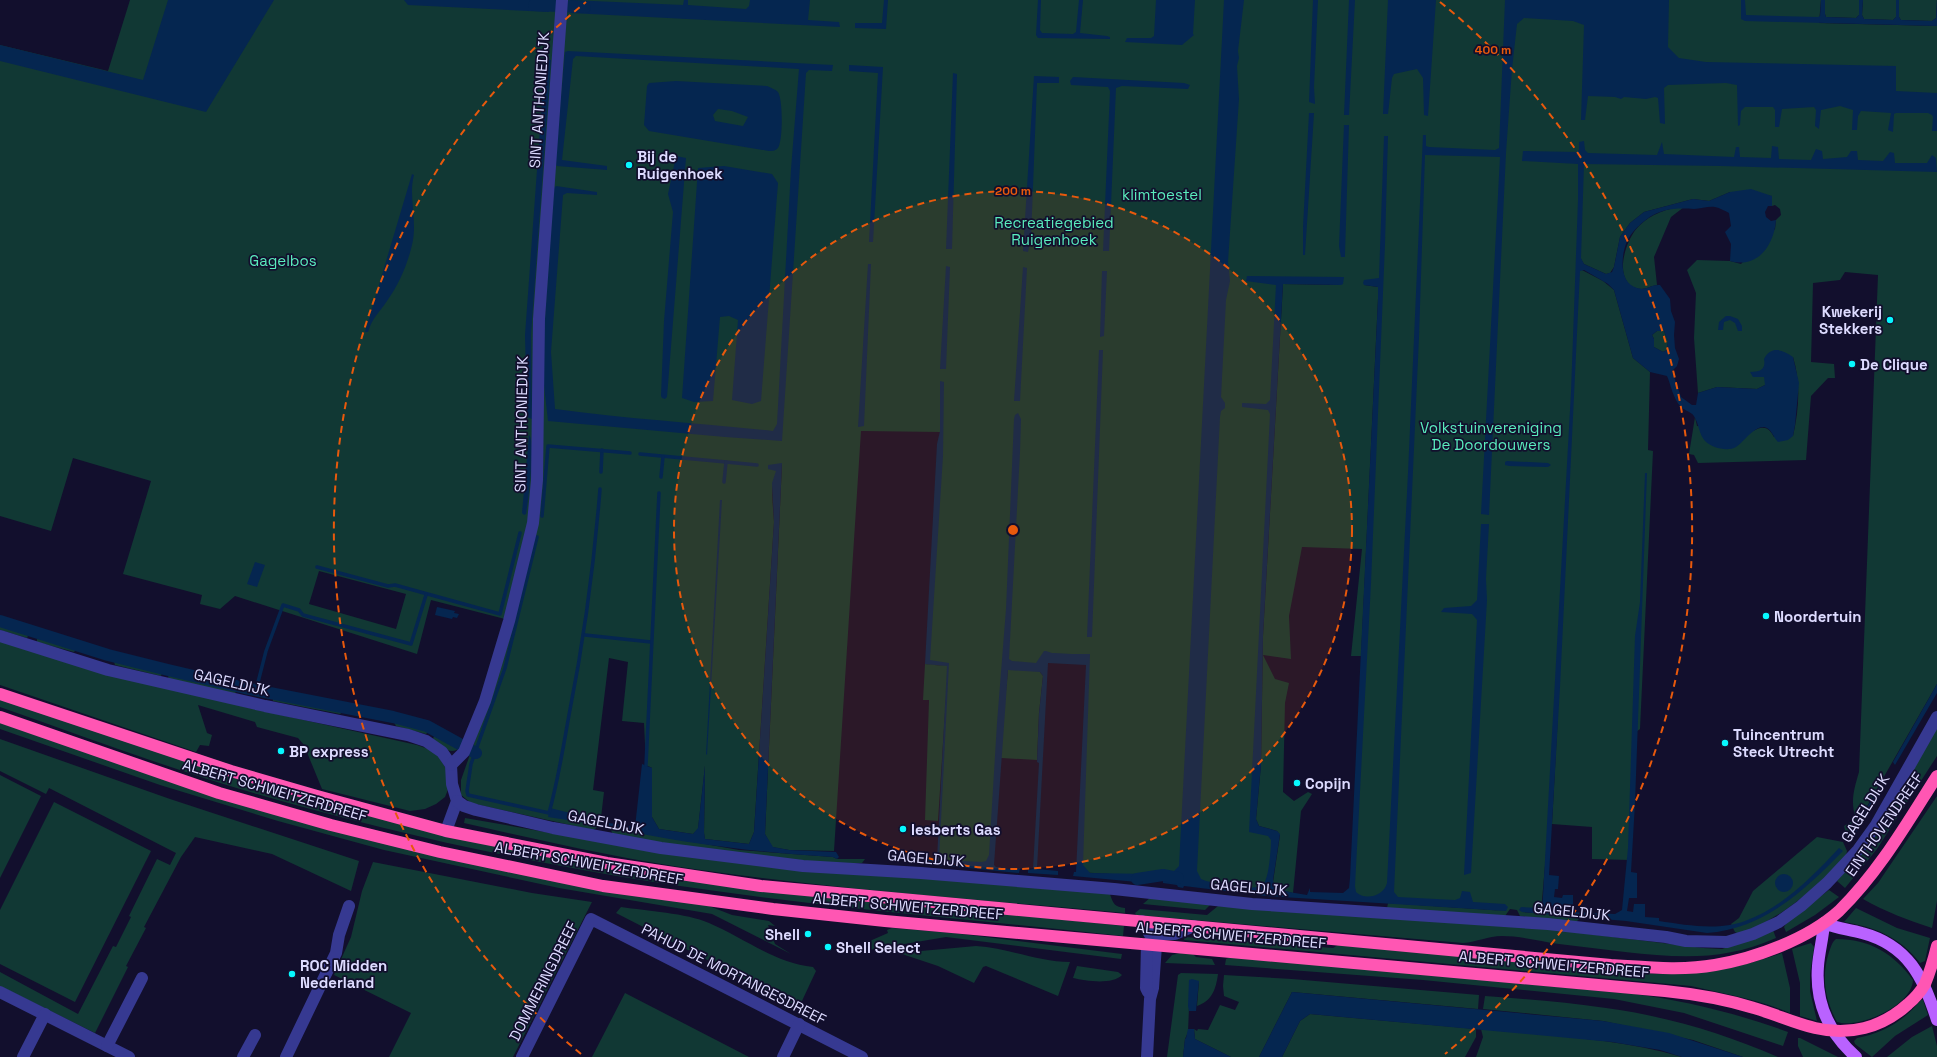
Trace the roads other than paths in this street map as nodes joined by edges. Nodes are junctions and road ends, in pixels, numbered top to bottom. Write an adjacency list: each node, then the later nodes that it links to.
1 (562, 0): 6 (street, SINT ANTHONIEDIJK)
2 (0, 636): 6 (street, GAGELDIJK)
3 (0, 694): 9 (highway, ALBERT SCHWEITZERDREEF)
4 (0, 717): 15 (highway, ALBERT SCHWEITZERDREEF)
5 (1937, 717): 8 (street, GAGELDIJK)
6 (451, 765): 8 (street)
7 (1937, 776): 13 (highway, EINTHOVENDREEF)
8 (457, 801): 9 (street)
9 (446, 830): 12 (highway, ALBERT SCHWEITZERDREEF)
10 (349, 906): 29 (street)
11 (591, 919): 22 (street, PAHUD DE MORTANGESDREEF); 30 (street, DOMMERINGDREEF)
12 (1142, 921): 14 (highway, ALBERT SCHWEITZERDREEF); 15 (street)
13 (1824, 923): 14 (highway, ALBERT SCHWEITZERDREEF); 18 (main road); 23 (main road)
14 (1194, 926): 15 (street)
15 (1152, 943): 23 (highway, ALBERT SCHWEITZERDREEF); 33 (street)
16 (1937, 946): 18 (highway)
17 (142, 978): 25 (street)
18 (1925, 984): 21 (main road); 23 (highway, ALBERT SCHWEITZERDREEF)
19 (0, 992): 20 (street)
20 (45, 1014): 25 (street); 26 (street)
21 (1937, 1020)
22 (799, 1024): 31 (street); 32 (street, PAHUD DE MORTANGESDREEF)
23 (1832, 1031): 34 (main road)
24 (255, 1035): 28 (street)
25 (107, 1046): 27 (street)
26 (23, 1057)
27 (129, 1057)
28 (243, 1057)
29 (286, 1057)
30 (522, 1057)
31 (783, 1057)
32 (862, 1057)
33 (1147, 1057)
34 (1856, 1057)

